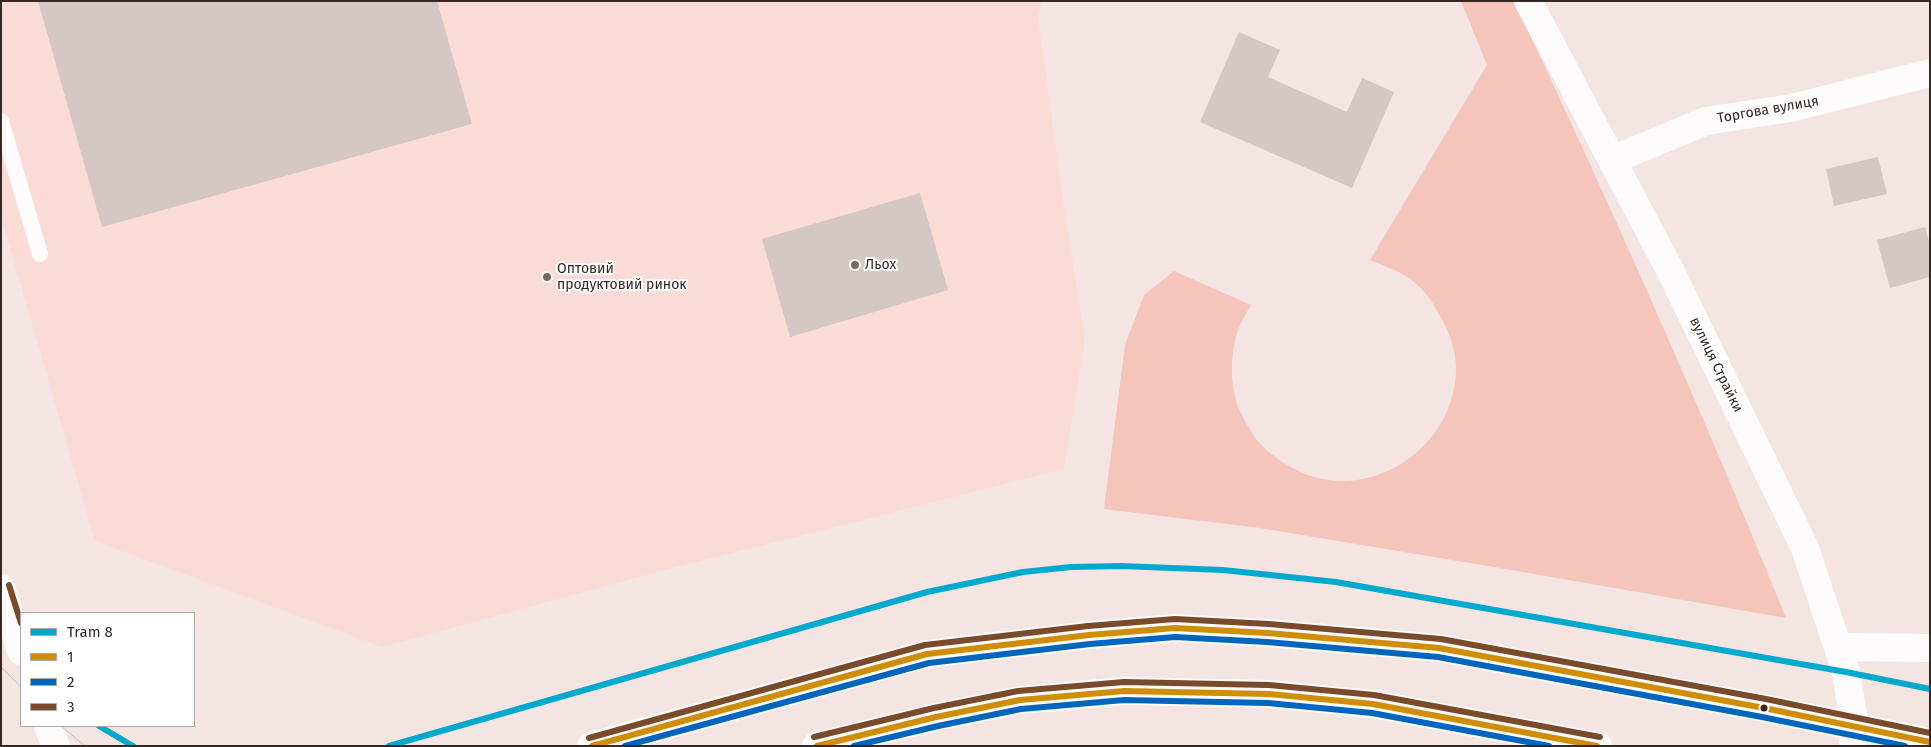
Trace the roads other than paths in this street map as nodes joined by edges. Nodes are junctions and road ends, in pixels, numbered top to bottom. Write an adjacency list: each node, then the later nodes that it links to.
1 (1528, 1): 4 (main road, вулиця Страйки)
2 (1930, 73): 4 (main road, Торгова вулиця)
3 (1, 121): 5 (lane)
4 (1612, 160): 7 (main road, вулиця Страйки)
5 (40, 254)
6 (1, 588): 8 (main road)
7 (1838, 647): 9 (main road); 12 (main road, вулиця Страйки)
8 (20, 648)
9 (1930, 648)
10 (37, 727): 14 (main road)
11 (48, 727): 15 (main road)
12 (1854, 736): 13 (main road); 16 (main road)
13 (1930, 742)
14 (34, 746)
15 (56, 746)
16 (591, 746)
17 (816, 746): 18 (main road)
18 (1598, 746)

